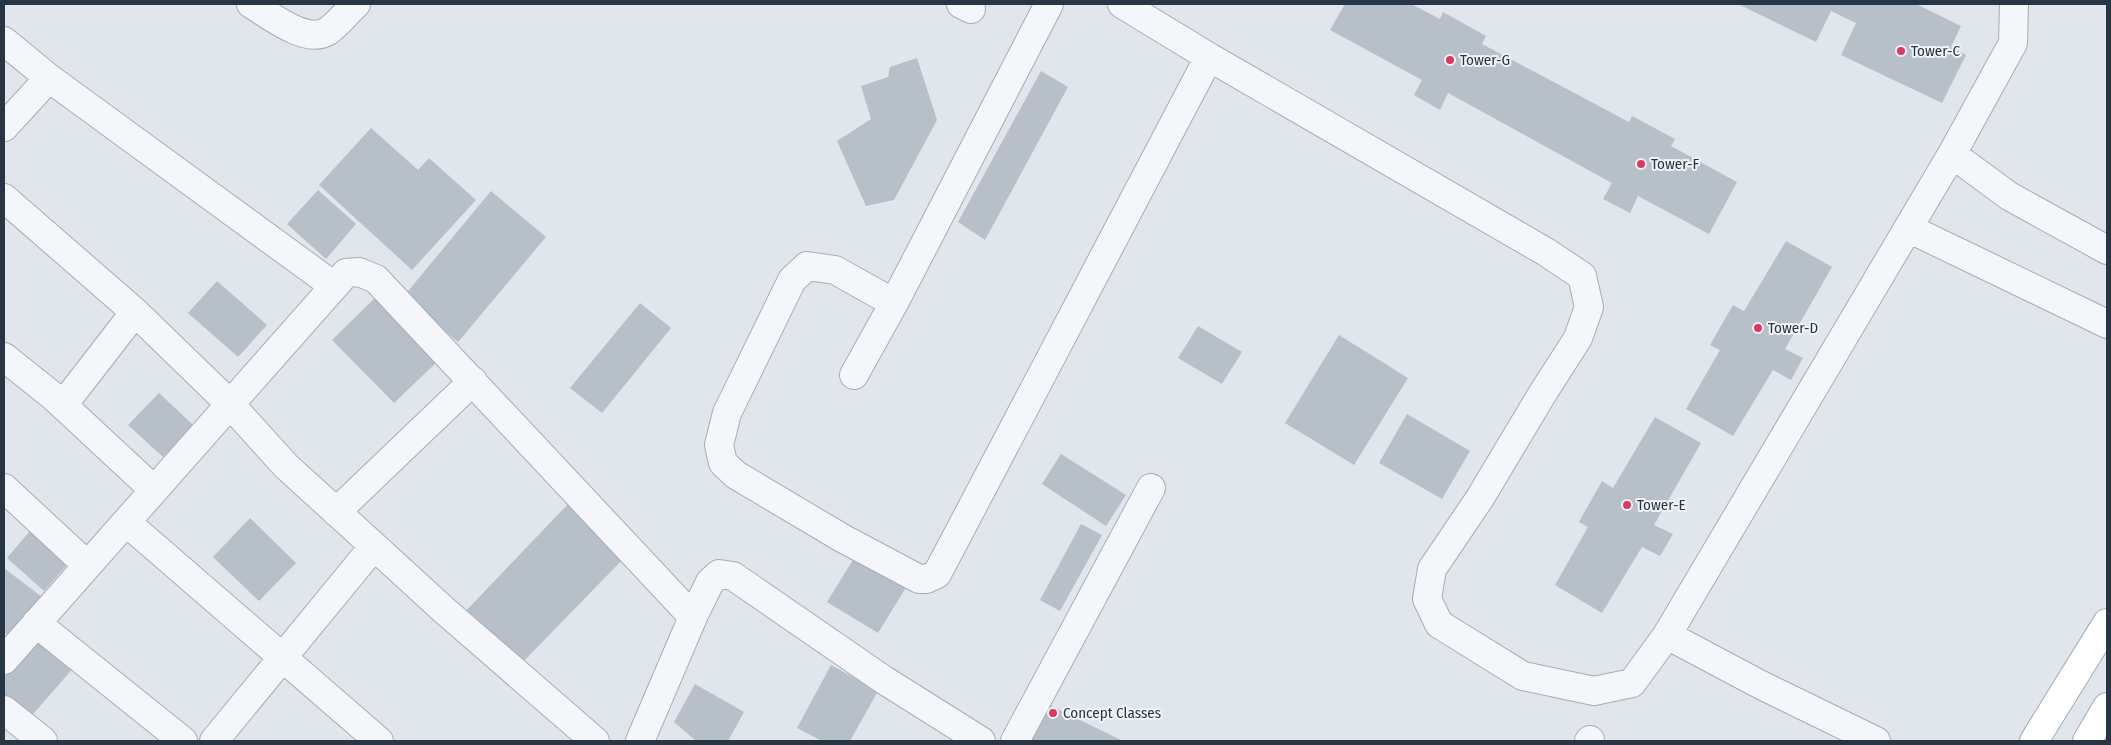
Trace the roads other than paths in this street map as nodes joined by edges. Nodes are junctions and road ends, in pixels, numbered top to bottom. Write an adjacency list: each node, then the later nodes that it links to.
1 (251, 4): 2 (street)
2 (356, 4)
3 (1049, 4): 15 (street)
4 (1122, 4): 7 (street)
5 (2014, 4): 10 (street)
6 (4, 41): 8 (street)
7 (1209, 57): 15 (street); 33 (street)
8 (49, 78): 9 (street); 14 (street)
9 (4, 128)
10 (1952, 154): 12 (street); 13 (street)
11 (4, 198): 16 (street)
12 (1908, 228): 17 (street); 33 (street)
13 (2107, 250)
14 (334, 286): 20 (street); 21 (street)
15 (894, 303): 19 (street)
16 (135, 312): 21 (street); 22 (street)
17 (2107, 324)
18 (4, 357): 22 (street)
19 (854, 375)
20 (472, 381): 26 (street); 30 (street)
21 (230, 404): 25 (street); 26 (street)
22 (63, 405): 25 (street)
23 (4, 488): 29 (street)
24 (1151, 488): 45 (street)
25 (154, 490): 27 (street)
26 (336, 512): 28 (street)
27 (126, 522): 29 (street); 35 (street)
28 (374, 546): 35 (street); 42 (street)
29 (87, 565): 31 (street)
30 (693, 617): 43 (street); 44 (street)
31 (36, 623): 34 (street); 39 (street)
32 (2107, 624): 47 (main road)
33 (1667, 635): 46 (street)
34 (7, 649)
35 (282, 657): 40 (street); 41 (street)
36 (2107, 707): 48 (main road)
37 (4, 710): 38 (street)
38 (43, 741)
39 (183, 741)
40 (214, 741)
41 (379, 741)
42 (594, 741)
43 (640, 741)
44 (981, 741)
45 (1015, 741)
46 (1876, 741)
47 (2034, 741)
48 (2087, 741)

